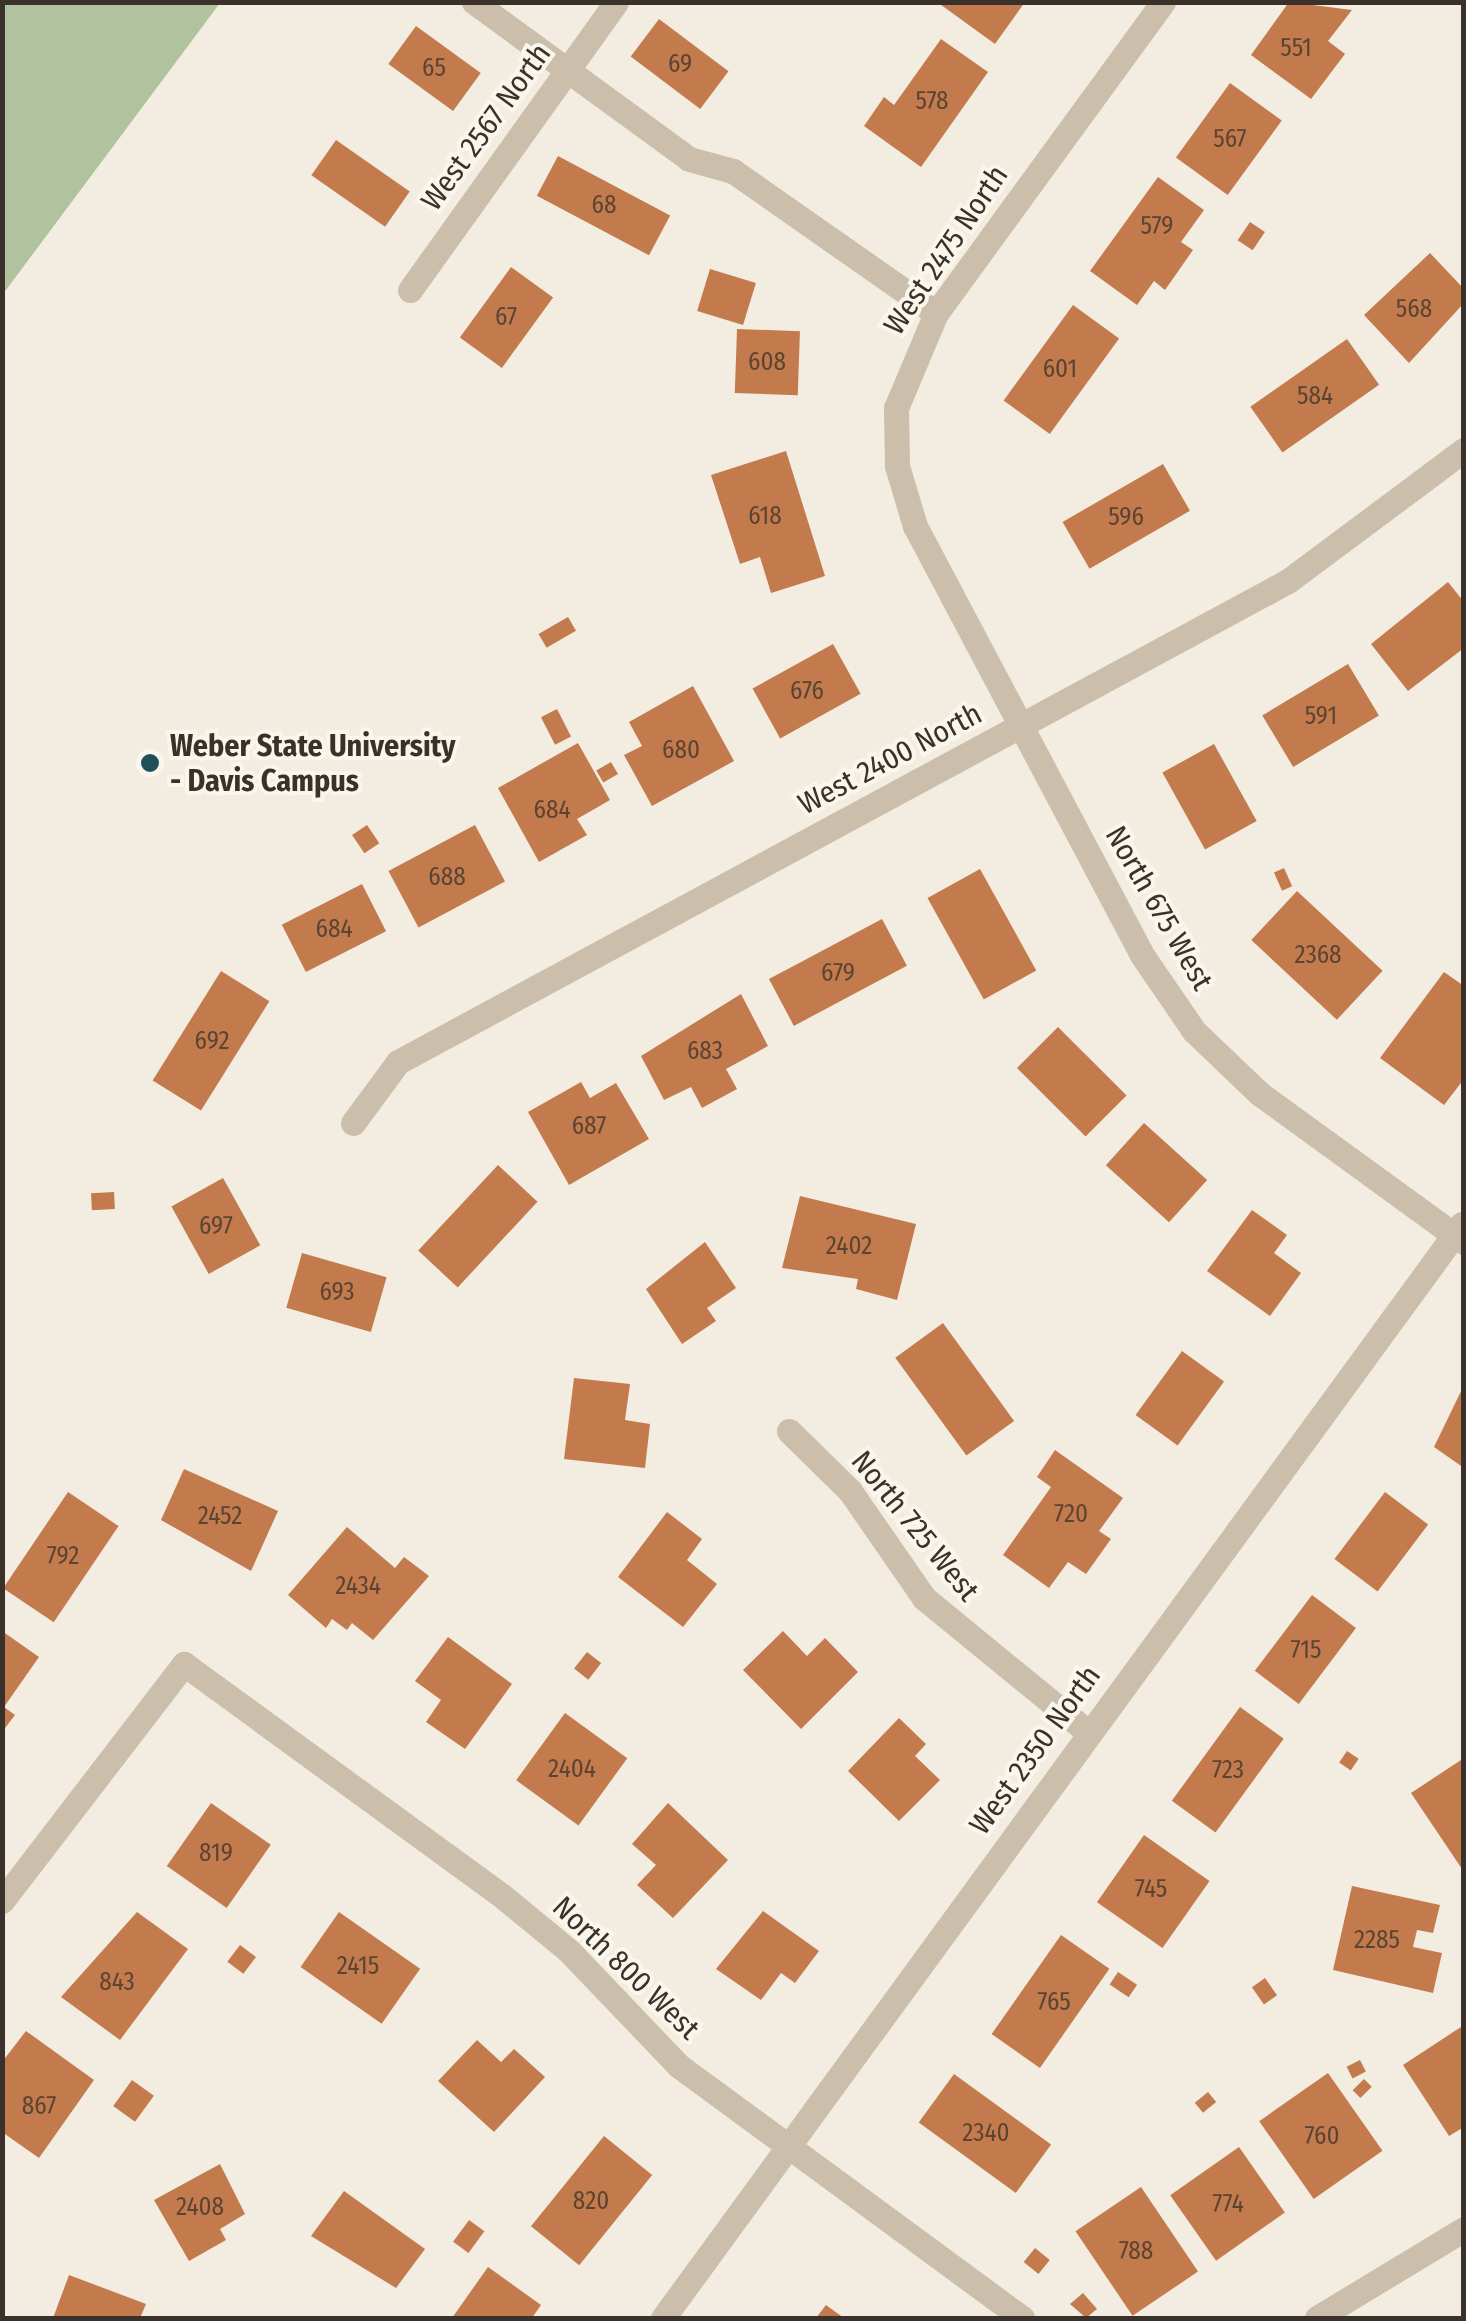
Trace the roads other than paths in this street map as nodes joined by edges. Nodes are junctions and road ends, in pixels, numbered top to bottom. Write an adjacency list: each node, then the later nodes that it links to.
1 (474, 2): 4 (street)
2 (616, 2): 4 (street, West 2567 North)
3 (1163, 2): 6 (street, West 2475 North)
4 (568, 69): 5 (street, West 2567 North); 6 (street)
5 (410, 290)
6 (936, 313): 8 (street, West 2475 North)
7 (1464, 450): 8 (street, West 2400 North)
8 (1020, 726): 9 (street, West 2400 North); 10 (street, North 675 West)
9 (354, 1123)
10 (1460, 1233): 12 (street, West 2350 North)
11 (789, 1431): 12 (street, North 725 West)
12 (1088, 1732): 14 (street, West 2350 North)
13 (2, 1901): 14 (street, North 800 West)
14 (787, 2147): 16 (street, West 2350 North); 17 (street, North 800 West)
15 (1464, 2229): 18 (street)
16 (663, 2318)
17 (1022, 2318)
18 (1317, 2318)

